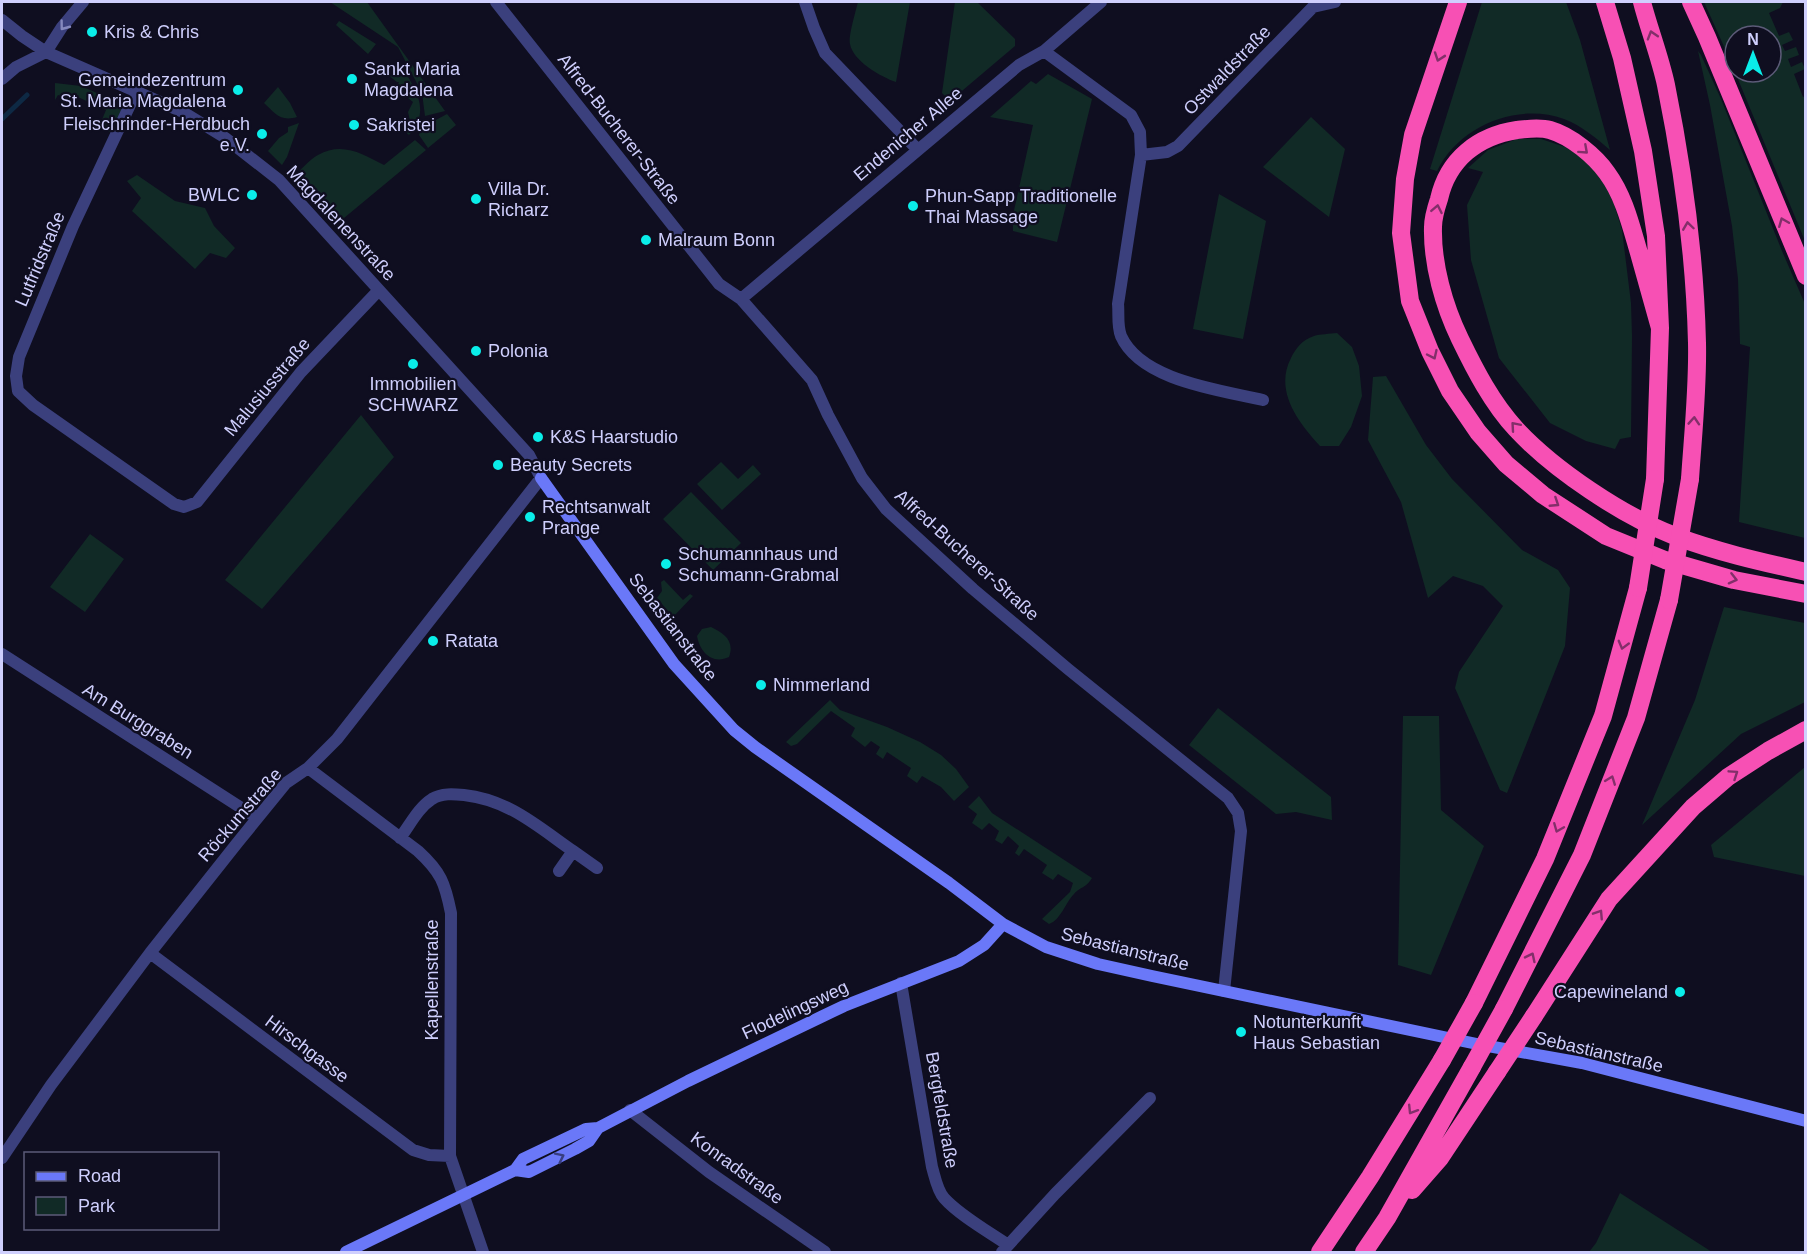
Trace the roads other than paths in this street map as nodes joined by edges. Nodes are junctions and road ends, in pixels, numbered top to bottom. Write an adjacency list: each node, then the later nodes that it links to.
1 (83, 2): 12 (street, one-way to 12)
2 (496, 2): 19 (street, Alfred-Bucherer-Straße)
3 (805, 2): 15 (street)
4 (1101, 2): 11 (street, Endenicher Allee)
5 (1335, 2): 16 (street, Ostwaldstraße)
6 (1458, 2): 25 (highway, one-way to 25)
7 (1605, 2): 20 (highway)
8 (1642, 2): 44 (highway, one-way to 8, bridge)
9 (1691, 2): 17 (highway, one-way to 9)
10 (2, 20): 12 (street, Magdalenenstraße)
11 (1044, 51): 15 (street, Endenicher Allee); 16 (street)
12 (46, 52): 13 (street); 14 (street, Magdalenenstraße)
13 (2, 79)
14 (137, 90): 18 (street, Magdalenenstraße); 23 (street, Lutfridstraße)
15 (918, 150): 19 (street, Endenicher Allee)
16 (1141, 155): 21 (street)
17 (1806, 276)
18 (379, 290): 22 (street, Magdalenenstraße); 23 (street, Malusiusstraße)
19 (741, 299): 37 (street, Alfred-Bucherer-Straße)
20 (1660, 328): 24 (highway, one-way to 20); 49 (highway, one-way to 49, bridge)
21 (1263, 400)
22 (542, 478): 28 (street, Röckumstraße); 34 (street, Sebastianstraße)
23 (184, 507)
24 (1806, 572)
25 (1806, 594)
26 (2, 654): 29 (street, Am Burggraben)
27 (1806, 730): 44 (highway, one-way to 27, bridge)
28 (308, 768): 29 (street, Röckumstraße); 30 (street, Kapellenstraße)
29 (257, 818): 35 (street, Röckumstraße)
30 (400, 838): 31 (street); 41 (street, Kapellenstraße)
31 (573, 851): 32 (street); 33 (street)
32 (597, 868)
33 (560, 871)
34 (1003, 924): 36 (street, Flodelingsweg); 37 (street, Sebastianstraße)
35 (150, 953): 41 (street, Hirschgasse); 42 (street, Röckumstraße)
36 (902, 983): 39 (street, Flodelingsweg); 45 (street, Bergfeldstraße)
37 (1224, 991): 40 (street, Sebastianstraße)
38 (1150, 1098): 45 (street)
39 (630, 1110): 43 (street, Flodelingsweg); 48 (street, Konradstraße)
40 (1806, 1120)
41 (450, 1156): 43 (street, Kapellenstraße)
42 (2, 1158)
43 (464, 1194): 46 (street, Flodelingsweg); 47 (street, Kapellenstraße)
44 (1387, 1218): 50 (highway)
45 (1005, 1249)
46 (346, 1252)
47 (483, 1252)
48 (825, 1252)
49 (1320, 1252)
50 (1364, 1252)

